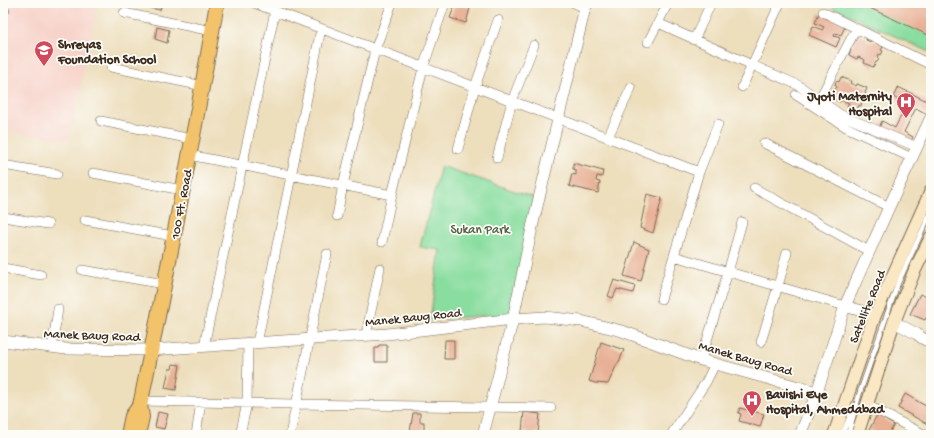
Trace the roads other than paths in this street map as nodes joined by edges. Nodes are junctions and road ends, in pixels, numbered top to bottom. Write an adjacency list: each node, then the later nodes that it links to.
1 (217, 3): 19 (main road, 100 Ft. Road)
2 (254, 3): 12 (street)
3 (392, 3): 23 (street)
4 (445, 3): 27 (street)
5 (574, 3): 10 (street)
6 (668, 3): 16 (street)
7 (711, 3): 20 (street)
8 (780, 3): 24 (street)
9 (3, 5): 11 (lane)
10 (586, 6): 36 (street)
11 (7, 11)
12 (275, 11): 17 (street); 48 (street)
13 (822, 12): 18 (street)
14 (124, 13): 19 (street)
15 (498, 20): 29 (street)
16 (658, 23): 20 (street); 21 (street)
17 (321, 29): 23 (street); 52 (street)
18 (856, 29): 25 (street); 32 (street)
19 (212, 32): 28 (main road, 100 Ft. Road)
20 (694, 40): 24 (street)
21 (648, 42)
22 (534, 46): 34 (street)
23 (375, 50): 27 (street); 53 (street)
24 (752, 65): 30 (street); 42 (street)
25 (931, 65)
26 (111, 67): 28 (street)
27 (423, 68): 29 (street); 57 (street)
28 (203, 86): 40 (main road, 100 Ft. Road)
29 (475, 87): 34 (street); 43 (street)
30 (742, 87)
31 (631, 88): 39 (street)
32 (822, 94)
33 (796, 95): 46 (street)
34 (512, 101): 36 (street); 45 (street)
35 (931, 117): 42 (street)
36 (558, 118): 39 (street); 83 (street)
37 (101, 121): 40 (street)
38 (718, 124): 49 (street)
39 (608, 137): 49 (street)
40 (192, 139): 44 (main road, 100 Ft. Road)
41 (764, 143): 58 (street)
42 (917, 147): 46 (street)
43 (458, 148)
44 (189, 155): 48 (street); 55 (main road, 100 Ft. Road)
45 (497, 158)
46 (912, 158): 58 (street)
47 (3, 165): 51 (street)
48 (243, 165): 52 (street); 93 (street)
49 (699, 172): 71 (street)
50 (93, 173): 55 (street)
51 (57, 174)
52 (291, 175): 53 (street); 91 (street)
53 (343, 186): 57 (street); 60 (street)
54 (754, 188): 68 (street)
55 (182, 190): 65 (main road, 100 Ft. Road)
56 (931, 191): 82 (main road, Satellite Road)
57 (392, 195): 67 (street)
58 (889, 207): 68 (street)
59 (931, 212): 99 (lane)
60 (337, 216)
61 (3, 217): 64 (street)
62 (85, 220): 65 (street)
63 (742, 222): 75 (street)
64 (48, 224)
65 (174, 236): 77 (main road, 100 Ft. Road)
66 (931, 237): 84 (main road)
67 (382, 242)
68 (869, 251): 80 (street)
69 (787, 253): 78 (street)
70 (327, 254): 88 (street)
71 (674, 256): 75 (street); 79 (street)
72 (3, 268): 76 (street)
73 (380, 268): 86 (street)
74 (82, 270): 77 (street)
75 (728, 272): 78 (street); 96 (street)
76 (41, 275)
77 (165, 284): 95 (main road, 100 Ft. Road)
78 (778, 286): 80 (street); 90 (street)
79 (661, 299)
80 (844, 306): 82 (street); 98 (street)
81 (58, 310): 94 (street)
82 (875, 315): 115 (main road, Satellite Road)
83 (513, 319): 86 (street, Manek Baug Road); 96 (street, Manek Baug Road); 105 (street)
84 (894, 322): 85 (street); 104 (main road)
85 (918, 334): 87 (street); 92 (street)
86 (366, 335): 88 (street, Manek Baug Road)
87 (931, 336)
88 (310, 340): 91 (street, Manek Baug Road); 103 (street)
89 (3, 341): 94 (street, Manek Baug Road)
90 (761, 342)
91 (252, 343): 93 (street, Manek Baug Road); 102 (street)
92 (931, 343)
93 (204, 346): 95 (street, Manek Baug Road)
94 (52, 348): 95 (street, Manek Baug Road)
95 (151, 350): 101 (main road, 100 Ft. Road)
96 (701, 360): 97 (street, Manek Baug Road)
97 (715, 364): 98 (street, Manek Baug Road); 113 (street)
98 (817, 392): 114 (street)
99 (860, 392): 116 (lane); 117 (lane)
100 (201, 402): 101 (street); 102 (street); 109 (street)
101 (140, 403): 107 (main road, 100 Ft. Road); 108 (main road, 100 Ft. Road)
102 (247, 403): 103 (street); 110 (street)
103 (296, 404): 105 (street); 111 (street)
104 (867, 405): 118 (main road); 119 (street)
105 (491, 406): 106 (street); 112 (street)
106 (551, 408)
107 (128, 435)
108 (138, 435)
109 (196, 435)
110 (240, 435)
111 (290, 435)
112 (483, 435)
113 (671, 435)
114 (800, 435)
115 (834, 435)
116 (842, 435)
117 (848, 435)
118 (857, 435)
119 (925, 435)

